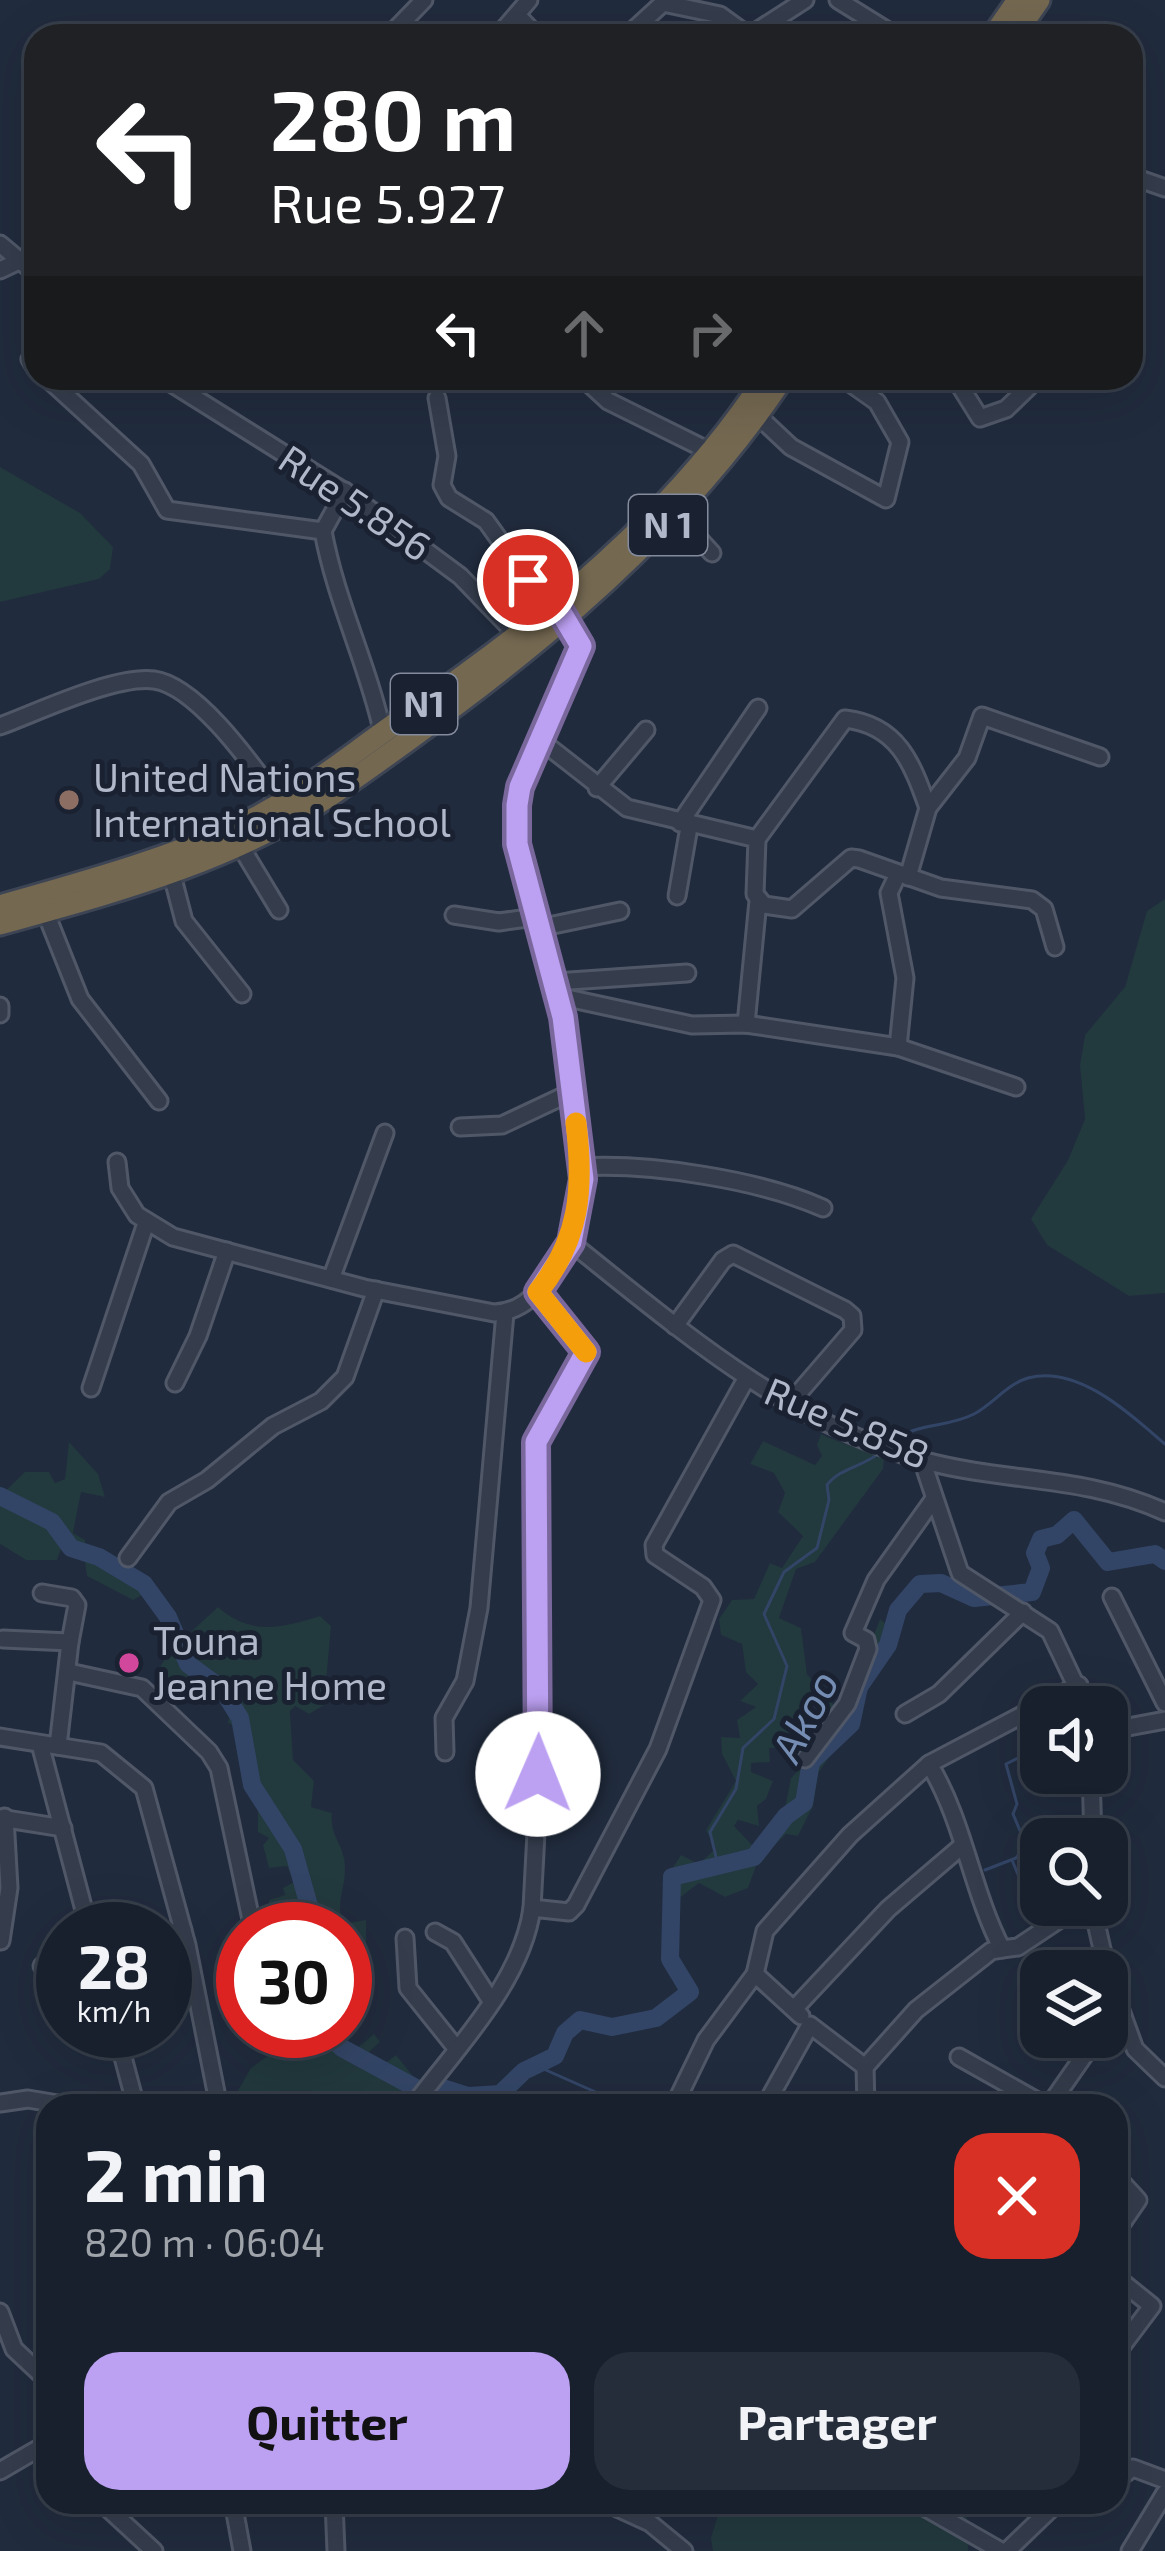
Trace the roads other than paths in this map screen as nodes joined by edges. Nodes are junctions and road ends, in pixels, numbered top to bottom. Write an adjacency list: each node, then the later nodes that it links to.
1 (424, 0): 7 (street)
2 (529, 0): 6 (street)
3 (806, 0): 12 (street)
4 (838, 0): 13 (street)
5 (680, 2): 10 (street); 11 (street)
6 (517, 16): 8 (street); 9 (street)
7 (401, 24)
8 (509, 24)
9 (525, 24)
10 (639, 24)
11 (732, 24)
12 (768, 24)
13 (877, 24)
14 (0, 244): 15 (street)
15 (19, 260): 16 (street); 17 (street)
16 (24, 264)
17 (0, 270)
18 (59, 390): 31 (street)
19 (182, 390): 29 (street, Rue 5.856)
20 (596, 390): 28 (street)
21 (756, 390): 28 (highway)
22 (775, 390): 27 (highway, N 1)
23 (859, 390): 27 (street)
24 (962, 390): 25 (street)
25 (1026, 390)
26 (437, 398): 33 (street)
27 (758, 416): 30 (highway, N 1)
28 (711, 452): 33 (highway)
29 (346, 491): 31 (street); 34 (street, Rue 5.856)
30 (676, 515): 32 (street); 33 (highway, N 1)
31 (323, 531): 38 (street)
32 (712, 553)
33 (558, 610): 34 (highway, N 1); 39 (street)
34 (524, 644): 38 (highway, N1); 46 (highway, N 1)
35 (758, 708): 44 (street)
36 (0, 726): 42 (street)
37 (646, 730): 41 (street)
38 (383, 734): 42 (highway, N1)
39 (540, 740): 41 (street); 56 (street)
40 (1100, 757): 43 (street)
41 (597, 788): 44 (street)
42 (281, 804): 51 (highway, N1)
43 (928, 808): 45 (street); 48 (street)
44 (684, 825): 45 (street); 49 (street)
45 (757, 839): 50 (street)
46 (241, 847): 47 (highway, N 1); 52 (street)
47 (172, 874): 53 (highway, N 1); 61 (street)
48 (903, 876): 50 (street); 58 (street); 63 (street)
49 (677, 896)
50 (758, 901): 62 (street)
51 (0, 906)
52 (279, 910)
53 (45, 911): 57 (highway, N 1); 66 (street)
54 (620, 911): 56 (street)
55 (454, 916): 56 (street)
56 (537, 922): 60 (street)
57 (0, 924)
58 (1054, 947)
59 (687, 973): 60 (street)
60 (556, 989): 62 (street); 65 (street)
61 (242, 994)
62 (746, 1024): 63 (street)
63 (898, 1047): 64 (street)
64 (1016, 1087)
65 (572, 1092): 67 (street); 70 (street)
66 (159, 1101)
67 (460, 1127)
68 (385, 1133): 75 (street)
69 (117, 1162): 72 (street)
70 (581, 1167): 71 (street); 73 (street)
71 (824, 1208)
72 (146, 1223): 74 (street); 82 (street)
73 (571, 1242): 77 (street); 79 (street, Rue 5.858)
74 (226, 1251): 75 (street); 81 (street)
75 (331, 1279): 76 (street)
76 (376, 1290): 78 (street); 87 (street)
77 (538, 1292): 78 (street); 111 (street)
78 (505, 1313): 102 (street)
79 (675, 1326): 80 (street, Rue 5.858); 83 (street)
80 (746, 1379): 83 (street, Rue 5.858); 111 (street)
81 (175, 1383)
82 (91, 1388)
83 (790, 1403): 84 (street, Rue 5.858)
84 (922, 1460): 85 (street); 86 (street, Rue 5.858)
85 (933, 1500): 90 (street); 103 (street)
86 (1165, 1512)
87 (128, 1558)
88 (43, 1593): 92 (street)
89 (1112, 1597): 95 (street)
90 (1022, 1612): 94 (street); 96 (street)
91 (3, 1640): 92 (street)
92 (70, 1642): 93 (street)
93 (69, 1672): 101 (street); 110 (street)
94 (1079, 1684): 104 (street)
95 (1165, 1703)
96 (905, 1714)
97 (1165, 1720): 98 (street)
98 (1128, 1727)
99 (0, 1736): 100 (street)
100 (40, 1744): 101 (street); 106 (street)
101 (58, 1746): 109 (street)
102 (445, 1752)
103 (806, 1759)
104 (929, 1764): 107 (street); 118 (street)
105 (3, 1818): 106 (street); 115 (street)
106 (63, 1828): 108 (street)
107 (962, 1844): 116 (street); 120 (street)
108 (82, 1902)
109 (175, 1902)
110 (247, 1902)
111 (532, 1908): 119 (street)
112 (1050, 1926): 116 (street)
113 (435, 1932): 119 (street)
114 (405, 1937): 123 (street)
115 (1, 1941)
116 (1003, 1949): 127 (street)
117 (192, 1974): 129 (street)
118 (755, 1974): 120 (street); 132 (street)
119 (491, 2001): 123 (street)
120 (794, 2008): 121 (street)
121 (810, 2025): 127 (street); 133 (street)
122 (1128, 2028): 128 (street)
123 (456, 2048): 131 (street)
124 (959, 2057): 135 (street)
125 (123, 2058): 130 (street)
126 (1082, 2058): 136 (street)
127 (866, 2068): 134 (street)
128 (1165, 2078)
129 (216, 2092)
130 (133, 2094)
131 (422, 2094)
132 (680, 2094)
133 (772, 2094)
134 (866, 2094)
135 (1026, 2094)
136 (1057, 2094)
137 (36, 2100): 138 (street)
138 (0, 2103)
139 (1128, 2189): 140 (street)
140 (1128, 2215)
141 (1128, 2287): 143 (street)
142 (0, 2316): 144 (street)
143 (1128, 2338)
144 (36, 2370)
145 (36, 2450): 146 (street)
146 (0, 2471)
147 (1128, 2472): 148 (street)
148 (1165, 2480)
149 (1165, 2493): 156 (street)
150 (114, 2514): 157 (street)
151 (234, 2514): 158 (street)
152 (334, 2514): 159 (street)
153 (630, 2514): 160 (street)
154 (936, 2514): 161 (street)
155 (1043, 2514): 161 (street)
156 (1159, 2520): 162 (street)
157 (154, 2551)
158 (242, 2551)
159 (336, 2551)
160 (684, 2551)
161 (1004, 2551)
162 (1130, 2551)

